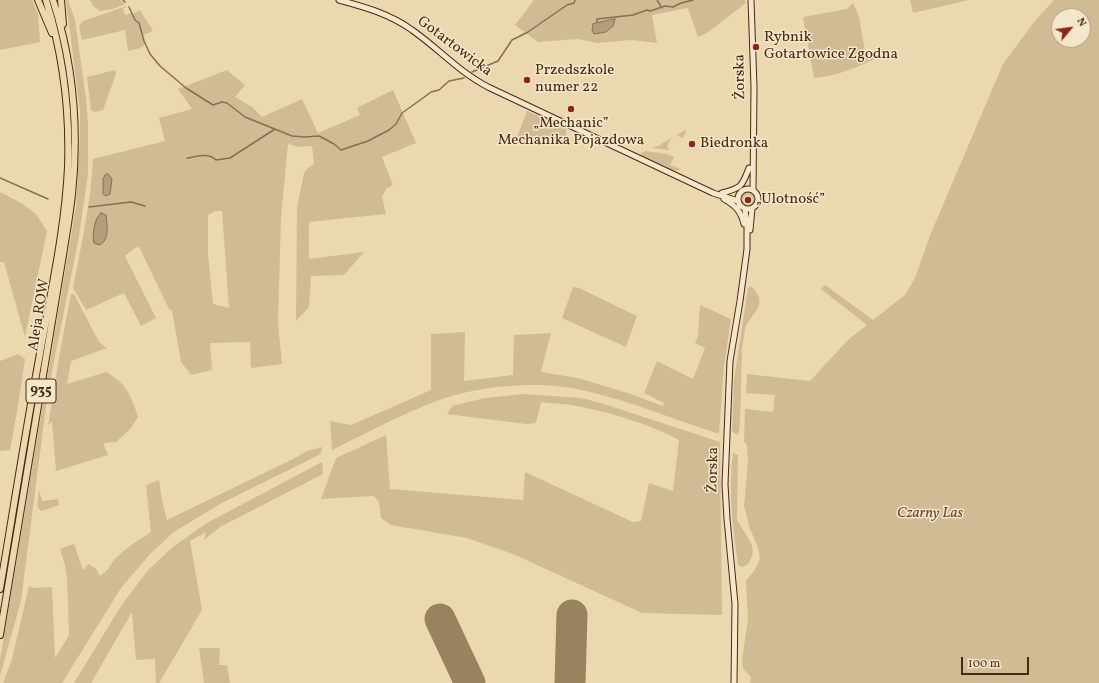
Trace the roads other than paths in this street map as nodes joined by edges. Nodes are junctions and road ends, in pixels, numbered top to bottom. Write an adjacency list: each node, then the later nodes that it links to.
1 (38, 0): 8 (main road)
2 (46, 0): 8 (main road, Aleja ROW / 935)
3 (53, 0): 7 (main road, Aleja ROW / 935)
4 (61, 0): 7 (main road)
5 (339, 0): 13 (main road, Gotartowicka)
6 (751, 0): 9 (main road, Żorska)
7 (64, 38): 21 (main road, Aleja ROW / 935)
8 (58, 46): 20 (main road, Aleja ROW / 935)
9 (752, 153): 10 (main road, Żorska); 12 (main road, Żorska)
10 (749, 168): 11 (main road, Żorska); 13 (main road)
11 (746, 190): 12 (main road); 14 (main road)
12 (753, 190): 17 (main road)
13 (720, 194): 14 (main road, Gotartowicka); 15 (main road, Gotartowicka); 18 (main road)
14 (739, 194): 15 (main road)
15 (738, 201): 16 (main road)
16 (745, 209): 17 (main road); 18 (main road, Żorska)
17 (752, 209): 19 (main road, Żorska)
18 (747, 235): 19 (main road, Żorska)
19 (746, 258): 22 (main road, Żorska)
20 (0, 589)
21 (0, 635)
22 (734, 683)

